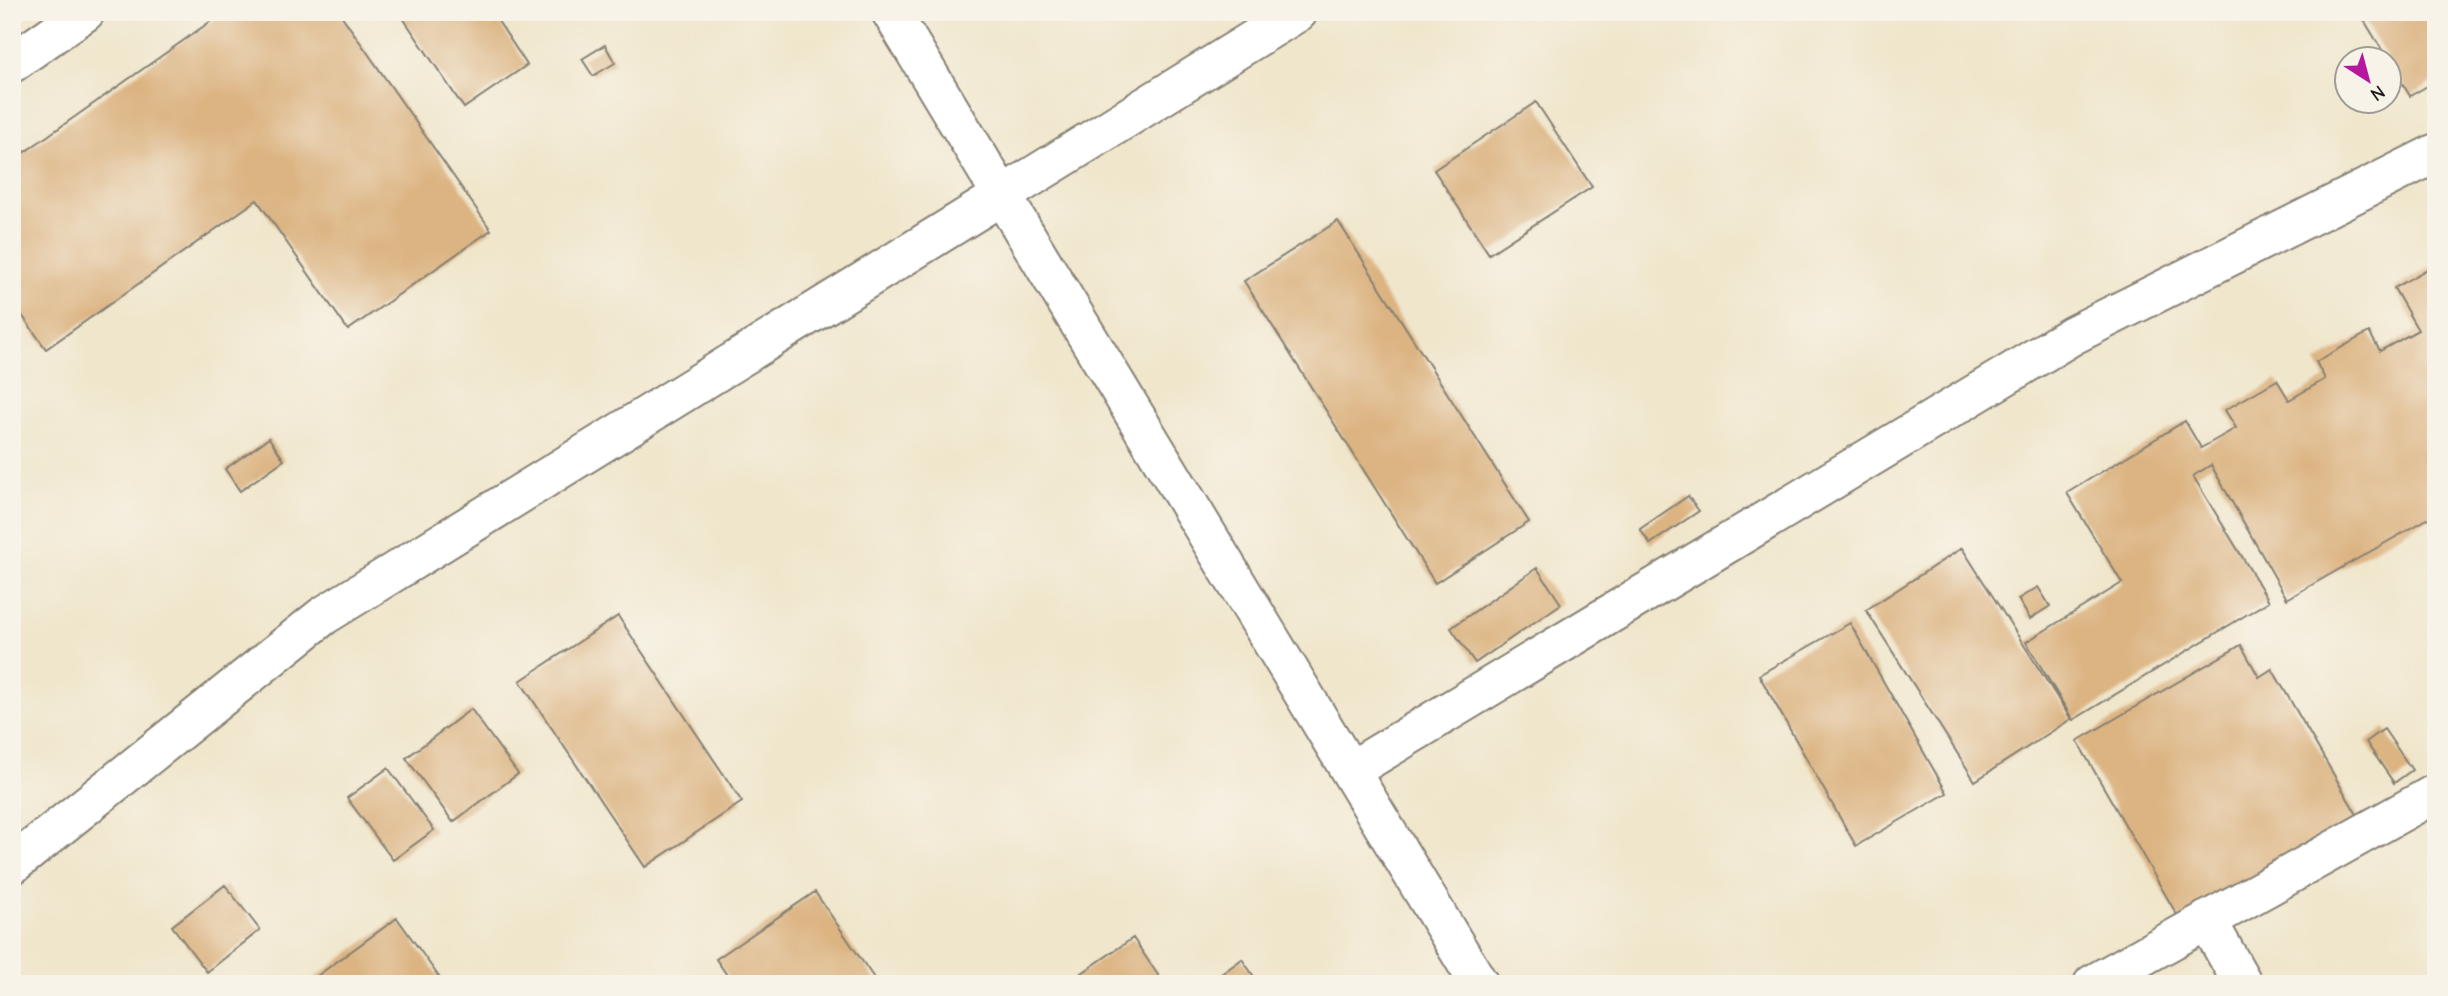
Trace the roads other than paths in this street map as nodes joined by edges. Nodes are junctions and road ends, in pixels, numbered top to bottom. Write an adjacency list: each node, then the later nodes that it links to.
1 (85, 12): 4 (lane)
2 (891, 12): 6 (lane)
3 (1297, 12): 6 (lane)
4 (12, 64)
5 (2436, 153): 7 (lane)
6 (1001, 194): 7 (lane); 9 (lane)
7 (1350, 771): 11 (lane)
8 (2436, 793): 10 (lane)
9 (12, 865)
10 (2207, 920): 12 (lane); 13 (lane)
11 (1478, 983)
12 (2093, 984)
13 (2243, 984)

